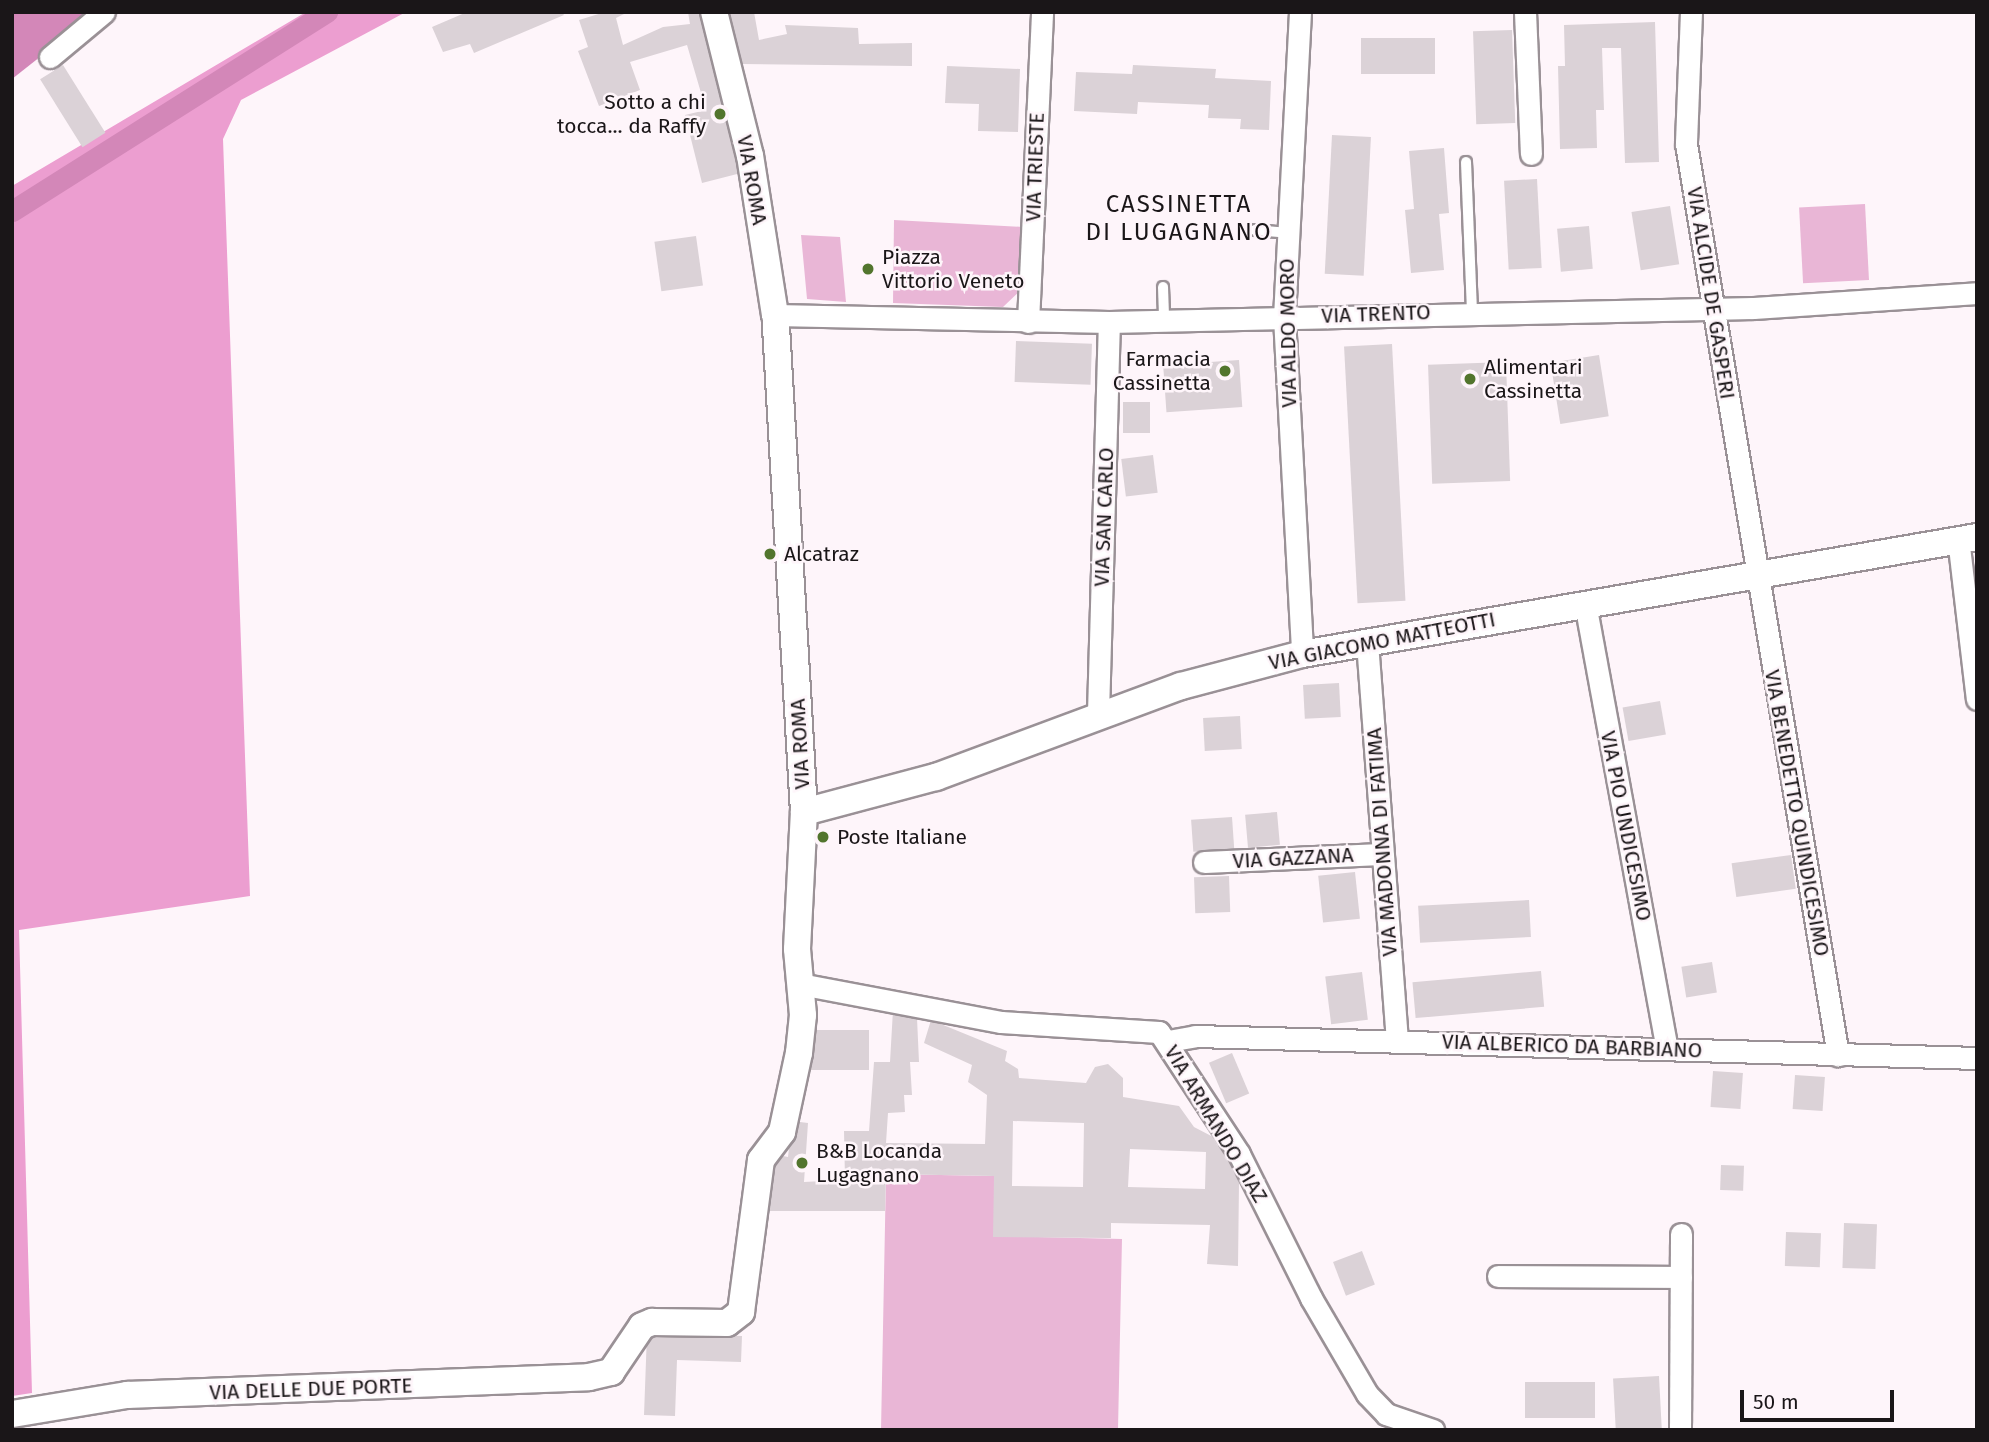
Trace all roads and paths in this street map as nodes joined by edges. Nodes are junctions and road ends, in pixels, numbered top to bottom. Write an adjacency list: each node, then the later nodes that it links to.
1 (104, 12): 7 (street)
2 (714, 12): 16 (street, VIA ROMA)
3 (1042, 12): 19 (street, VIA TRIESTE)
4 (1300, 12): 11 (street, VIA ALDO MORO)
5 (1525, 12): 8 (street)
6 (1691, 12): 14 (street, VIA ALCIDE DE GASPERI)
7 (50, 57)
8 (1531, 154)
9 (1466, 162): 15 (lane)
10 (1255, 230): 11 (lane)
11 (1288, 233): 17 (street, VIA ALDO MORO)
12 (1164, 287): 18 (lane)
13 (1977, 293): 14 (street, VIA TRENTO)
14 (1714, 309): 15 (street, VIA TRENTO); 22 (street, VIA ALCIDE DE GASPERI)
15 (1472, 311): 17 (street, VIA TRENTO)
16 (775, 315): 19 (street, VIA TRENTO); 28 (street, VIA ROMA)
17 (1283, 317): 18 (street, VIA TRENTO); 25 (street, VIA ALDO MORO)
18 (1164, 320): 20 (street, VIA TRENTO)
19 (1028, 322): 20 (street, VIA TRENTO)
20 (1109, 322): 27 (street, VIA SAN CARLO)
21 (1967, 537): 22 (street, VIA GIACOMO MATTEOTTI); 26 (street)
22 (1756, 572): 23 (street, VIA GIACOMO MATTEOTTI); 35 (street, VIA BENEDETTO QUINDICESIMO)
23 (1585, 603): 24 (street, VIA GIACOMO MATTEOTTI); 34 (street, VIA PIO UNDICESIMO)
24 (1367, 642): 25 (street, VIA GIACOMO MATTEOTTI); 29 (street, VIA MADONNA DI FATIMA)
25 (1302, 654): 27 (street, VIA GIACOMO MATTEOTTI)
26 (1977, 699)
27 (1098, 713): 28 (street, VIA GIACOMO MATTEOTTI)
28 (804, 812): 31 (street, VIA ROMA)
29 (1381, 854): 30 (street, VIA GAZZANA); 33 (street, VIA MADONNA DI FATIMA)
30 (1204, 862)
31 (800, 984): 32 (street, VIA ARMANDO DIAZ); 40 (street, VIA ROMA)
32 (1168, 1041): 33 (street, VIA ALBERICO DA BARBIANO); 42 (street, VIA ARMANDO DIAZ)
33 (1397, 1041): 34 (street, VIA ALBERICO DA BARBIANO)
34 (1667, 1048): 35 (street, VIA ALBERICO DA BARBIANO)
35 (1838, 1055): 36 (street, VIA ALBERICO DA BARBIANO)
36 (1977, 1058)
37 (1681, 1234): 39 (street)
38 (1498, 1276): 39 (street)
39 (1681, 1277): 43 (street)
40 (611, 1371): 41 (street, VIA DELLE DUE PORTE)
41 (12, 1414)
42 (1433, 1430)
43 (1680, 1430)

